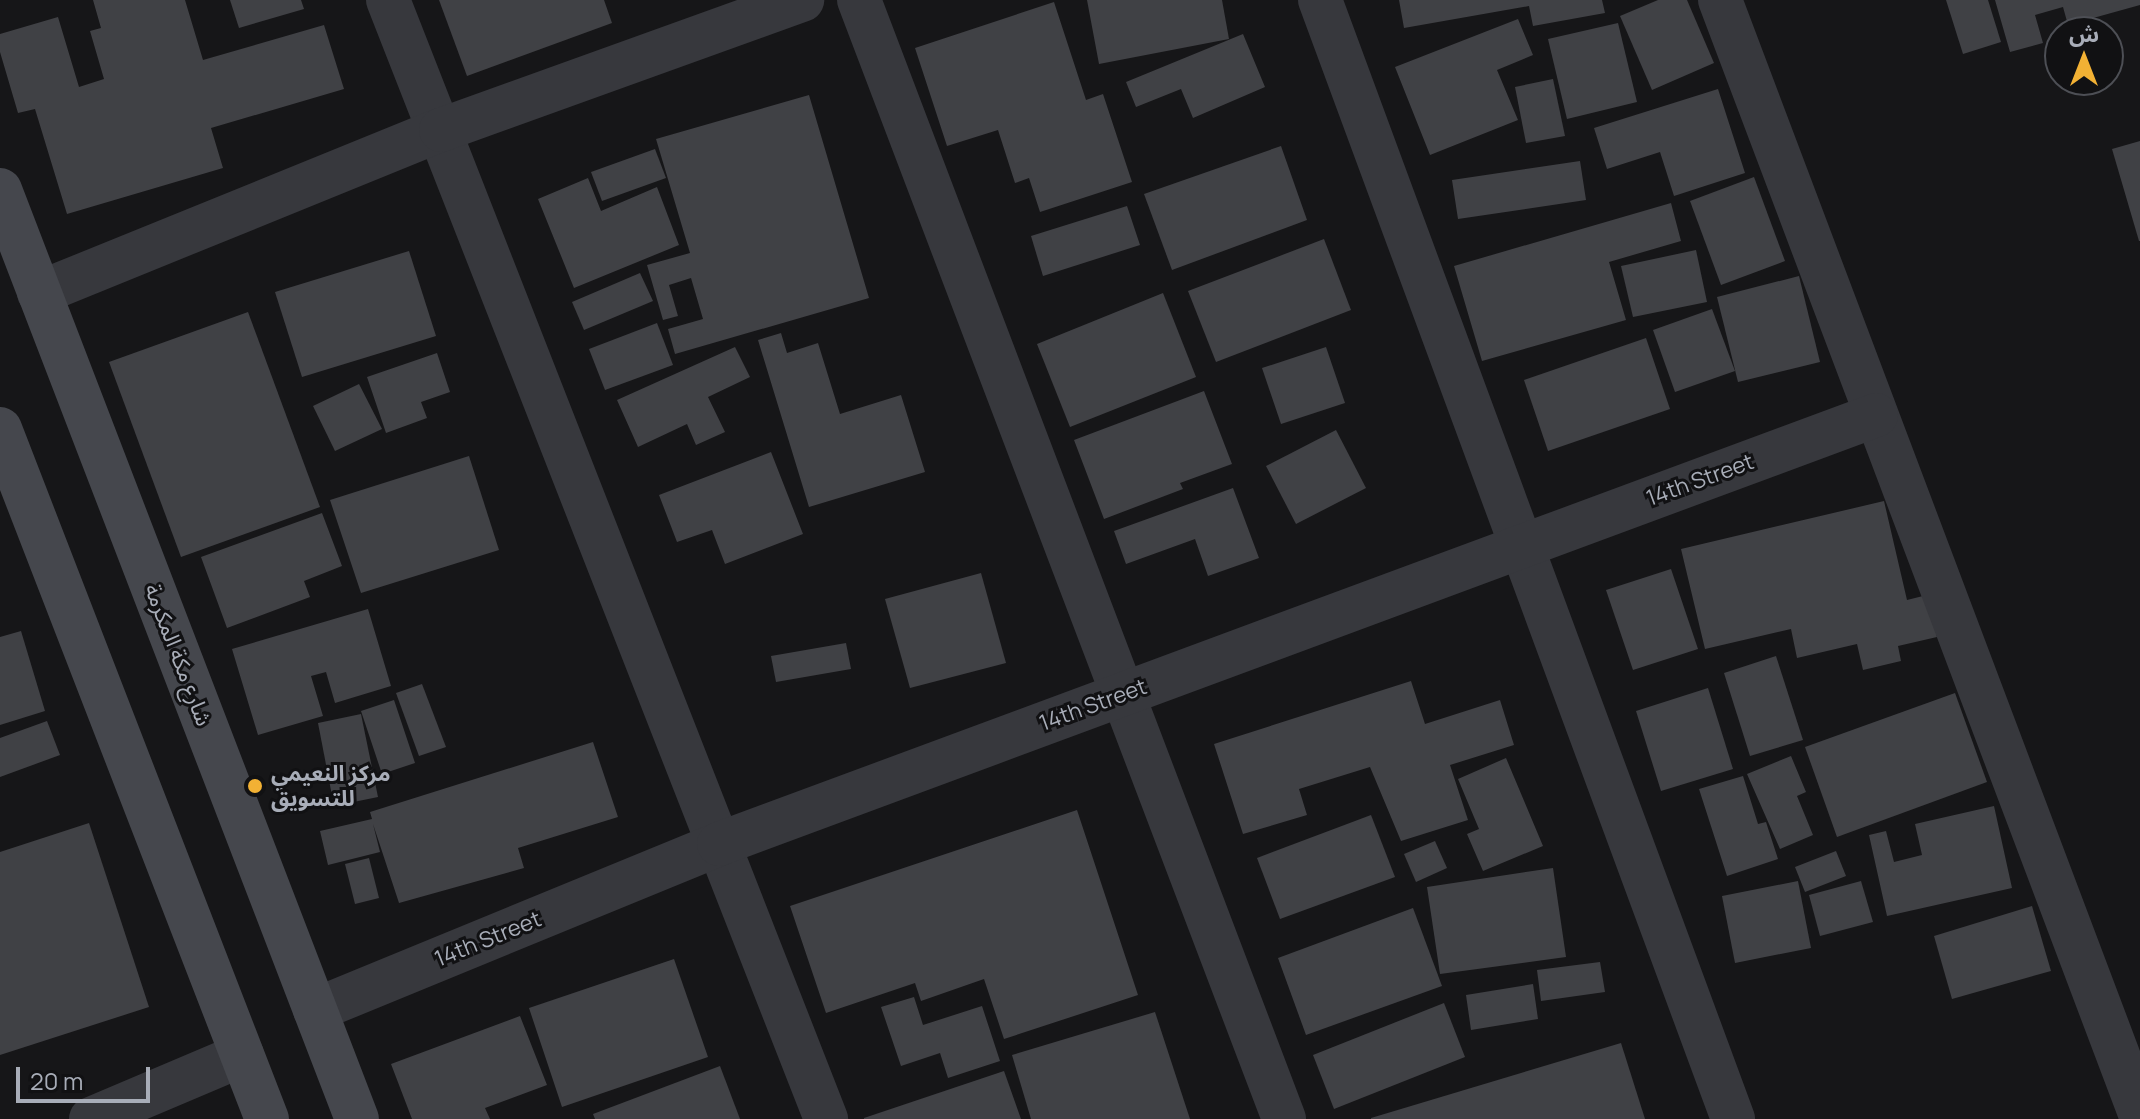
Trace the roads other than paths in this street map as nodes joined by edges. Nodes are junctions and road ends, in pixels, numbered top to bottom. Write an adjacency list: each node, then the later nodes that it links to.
1 (388, 0): 6 (street)
2 (802, 0): 6 (street)
3 (859, 0): 12 (street)
4 (1320, 0): 11 (street)
5 (1720, 0): 9 (street)
6 (441, 130): 8 (street); 13 (street)
7 (0, 190): 8 (main road, شارع مكة المكرمة)
8 (39, 293): 14 (main road, شارع مكة المكرمة)
9 (1876, 415): 11 (street, 14th Street); 16 (street)
10 (0, 429): 15 (main road)
11 (1522, 546): 12 (street, 14th Street); 22 (street)
12 (1122, 694): 13 (street, 14th Street); 21 (street)
13 (719, 844): 14 (street, 14th Street); 20 (street)
14 (315, 1010): 19 (main road, شارع مكة المكرمة)
15 (242, 1055): 17 (street); 18 (main road)
16 (2140, 1113)
17 (91, 1119)
18 (267, 1119)
19 (357, 1119)
20 (826, 1119)
21 (1284, 1119)
22 (1733, 1119)

